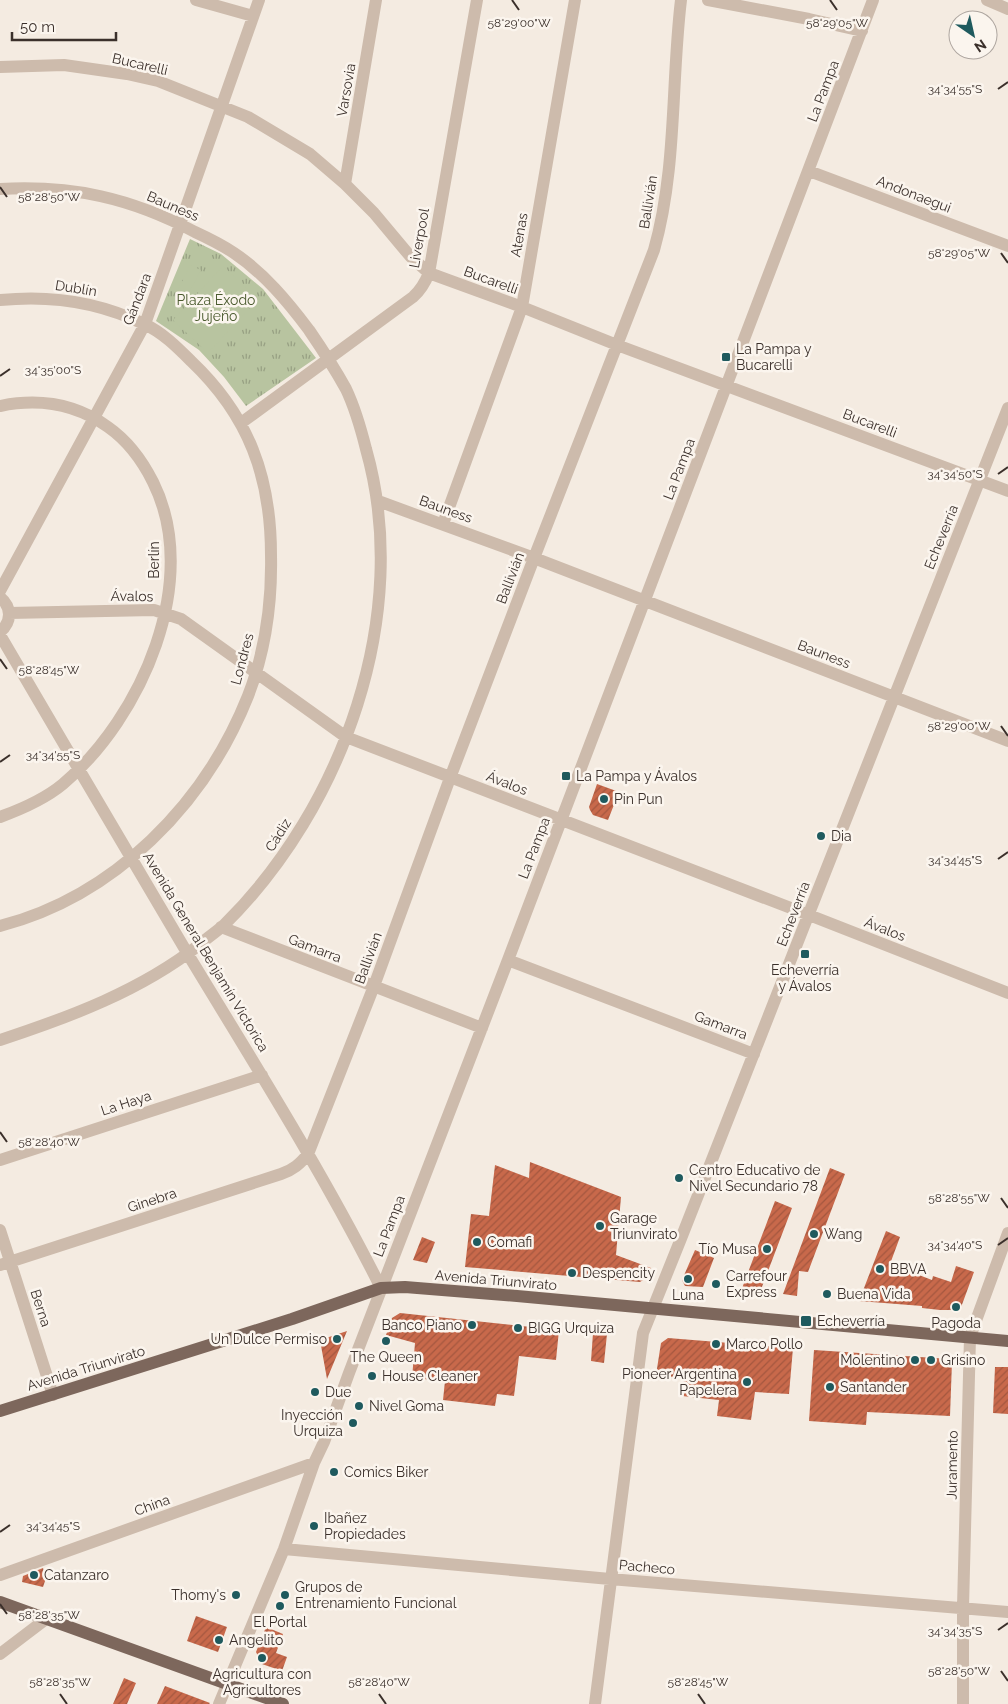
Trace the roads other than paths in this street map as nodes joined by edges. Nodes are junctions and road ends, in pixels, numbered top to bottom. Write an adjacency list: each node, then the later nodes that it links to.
1 (196, 0): 11 (street)
2 (259, 0): 11 (street, Gándara)
3 (376, 0): 16 (street, Varsovia)
4 (477, 0): 20 (street, Liverpool)
5 (575, 0): 22 (street, Atenas)
6 (681, 0): 24 (street, Ballivián)
7 (708, 0): 12 (street)
8 (873, 0): 12 (street, La Pampa)
9 (987, 0): 10 (street)
10 (1008, 9)
11 (253, 16): 14 (street, Gándara)
12 (862, 31): 15 (street, La Pampa)
13 (0, 67): 14 (street, Bucarelli)
14 (221, 106): 16 (street, Bucarelli); 18 (street, Gándara)
15 (809, 171): 19 (street, Andonaegui); 26 (street, La Pampa)
16 (345, 184): 20 (street, Bucarelli)
17 (0, 188): 18 (street, Bauness)
18 (181, 224): 23 (street, Gándara); 25 (street, Bauness)
19 (1008, 246)
20 (429, 273): 22 (street, Bucarelli); 25 (street, Liverpool)
21 (0, 300): 23 (street, Dublín)
22 (522, 307): 24 (street, Bucarelli); 34 (street, Atenas)
23 (145, 324): 29 (street, Gándara); 30 (street, Londres)
24 (617, 345): 26 (street, Bucarelli); 35 (street, Ballivián)
25 (328, 359): 30 (street, Liverpool); 33 (street, Bauness)
26 (727, 386): 31 (street, Bucarelli); 38 (street, La Pampa)
27 (0, 406): 29 (street, Berlín)
28 (1008, 408): 31 (street, Echeverría)
29 (95, 418): 36 (street, Gándara); 39 (street, Berlín)
30 (241, 423): 42 (street, Londres)
31 (980, 481): 32 (street, Bucarelli); 43 (street, Echeverría)
32 (1008, 491)
33 (378, 500): 34 (street, Bauness); 44 (street, Cádiz)
34 (443, 524): 35 (street, Bauness)
35 (534, 558): 38 (street, Bauness); 47 (street, Ballivián)
36 (0, 591)
37 (0, 597): 40 (street)
38 (645, 601): 43 (street, Bauness); 49 (street, La Pampa)
39 (164, 612): 40 (street, Ávalos); 42 (street, Ávalos); 46 (street, Berlín)
40 (9, 613): 41 (street)
41 (0, 633): 46 (street, Avenida General Benjamín Victorica)
42 (256, 672): 44 (street, Ávalos); 50 (street, Londres)
43 (894, 697): 45 (street, Bauness); 51 (street, Echeverría)
44 (346, 738): 47 (street, Ávalos); 53 (street, Cádiz)
45 (1008, 741)
46 (79, 769): 48 (street, Berlín); 50 (street, Avenida General Benjamín Victorica)
47 (450, 778): 49 (street, Ávalos); 56 (street, Ballivián)
48 (0, 817)
49 (561, 820): 51 (street, Ávalos); 55 (street, La Pampa)
50 (132, 858): 52 (street, Londres); 54 (street, Avenida General Benjamín Victorica)
51 (809, 915): 57 (street, Ávalos); 60 (street, Echeverría)
52 (0, 926)
53 (221, 928): 54 (street, Cádiz); 56 (street, Gamarra)
54 (188, 954): 59 (street, Cádiz); 61 (street, Avenida General Benjamín Victorica)
55 (508, 960): 58 (street, La Pampa); 60 (street, Gamarra)
56 (374, 986): 58 (street, Gamarra); 62 (street, Ballivián)
57 (1008, 993)
58 (482, 1028): 67 (street, La Pampa)
59 (0, 1040)
60 (754, 1054): 68 (street, Echeverría)
61 (262, 1075): 62 (street, Avenida General Benjamín Victorica); 63 (street, La Haya)
62 (308, 1154): 66 (street, Ginebra); 67 (street, Avenida General Benjamín Victorica)
63 (0, 1160)
64 (0, 1230): 66 (street, Berna)
65 (1008, 1233): 69 (street, Juramento)
66 (5, 1264): 71 (street, Berna)
67 (381, 1288): 68 (main road, Avenida Triunvirato); 71 (main road, Avenida Triunvirato); 73 (street, La Pampa)
68 (653, 1308): 69 (main road, Avenida Triunvirato); 76 (street, Echeverría)
69 (970, 1337): 70 (main road, Avenida Triunvirato); 78 (street, Juramento)
70 (1008, 1341)
71 (53, 1395): 72 (main road, Avenida Triunvirato)
72 (0, 1411)
73 (314, 1463): 74 (street, La Pampa); 75 (street, China)
74 (284, 1549): 76 (street, Pacheco); 82 (street, La Pampa)
75 (0, 1575)
76 (610, 1579): 78 (street, Pacheco); 85 (street, Echeverría)
77 (0, 1602): 80 (main road)
78 (963, 1608): 79 (street, Pacheco); 86 (street, Juramento)
79 (1008, 1612)
80 (46, 1619): 81 (street); 82 (main road)
81 (0, 1654)
82 (228, 1683): 83 (street, La Pampa); 84 (main road)
83 (219, 1704)
84 (283, 1704)
85 (595, 1704)
86 (963, 1704)

